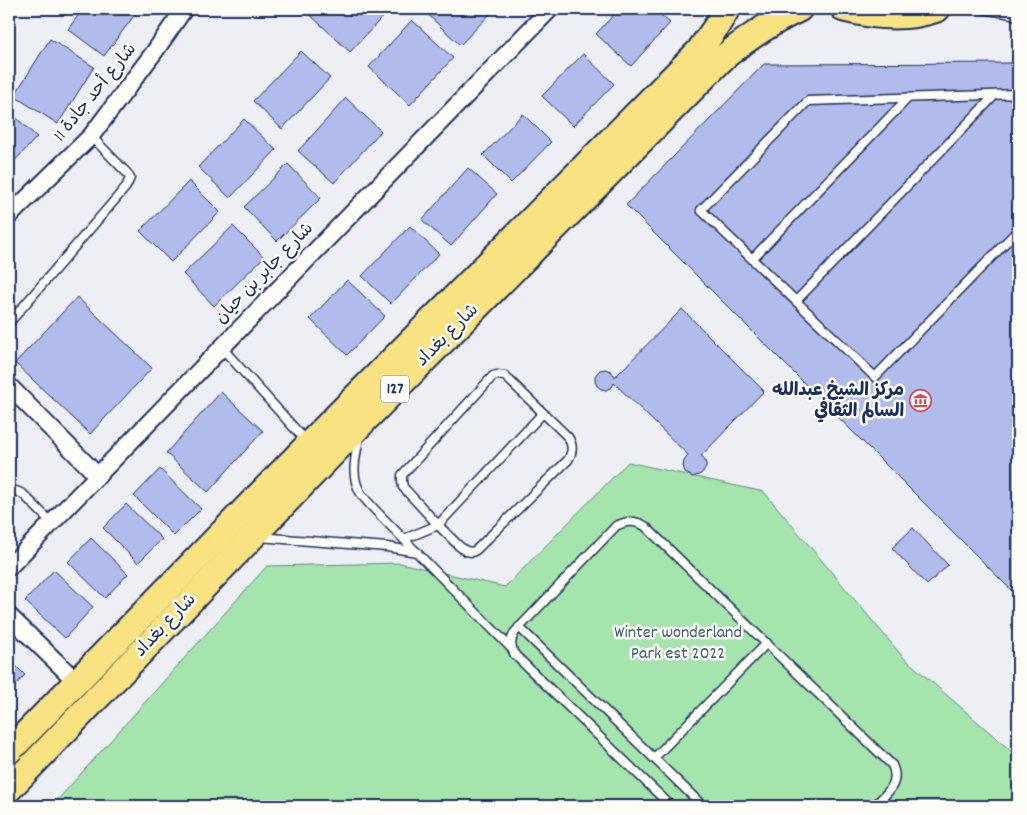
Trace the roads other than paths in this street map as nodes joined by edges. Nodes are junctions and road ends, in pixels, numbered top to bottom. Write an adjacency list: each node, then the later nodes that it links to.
1 (184, 9): 12 (street, شارع أحد جادة 11)
2 (550, 9): 18 (street, شارع جابر بن حيان)
3 (727, 9): 22 (main road, شارع بغداد / 127)
4 (799, 9): 21 (main road, شارع بغداد / 127)
5 (844, 9): 6 (main road)
6 (937, 9)
7 (983, 9): 8 (lane)
8 (1018, 17)
9 (1018, 94): 10 (lane)
10 (995, 95): 11 (lane); 16 (lane)
11 (908, 98): 15 (lane); 15 (lane)
12 (91, 136): 13 (street, شارع أحد جادة 11); 17 (lane)
13 (9, 216)
14 (1018, 230): 16 (lane)
15 (752, 260): 16 (lane)
16 (796, 301)
17 (9, 323)
18 (222, 348): 22 (lane); 23 (street, شارع جابر بن حيان)
19 (9, 386): 23 (street)
20 (542, 412): 26 (lane); 26 (lane); 26 (lane)
21 (362, 423): 27 (main road, شارع بغداد / 127); 28 (lane)
22 (309, 444): 35 (main road, شارع بغداد / 127)
23 (98, 476): 25 (street, شارع جابر بن حيان)
24 (9, 493): 25 (lane)
25 (52, 523): 30 (street, شارع جابر بن حيان)
26 (438, 525): 28 (lane)
27 (252, 536): 29 (lane); 38 (main road, شارع بغداد / 127)
28 (404, 539): 29 (lane)
29 (417, 552): 34 (lane)
30 (9, 567)
31 (9, 616): 35 (street)
32 (519, 627): 33 (lane); 34 (lane); 37 (lane)
33 (767, 643): 37 (lane); 41 (lane)
34 (512, 649): 39 (lane)
35 (77, 682): 36 (main road, شارع بغداد / 127)
36 (9, 752)
37 (654, 758): 40 (lane)
38 (9, 788)
39 (671, 806)
40 (703, 806)
41 (874, 806)

